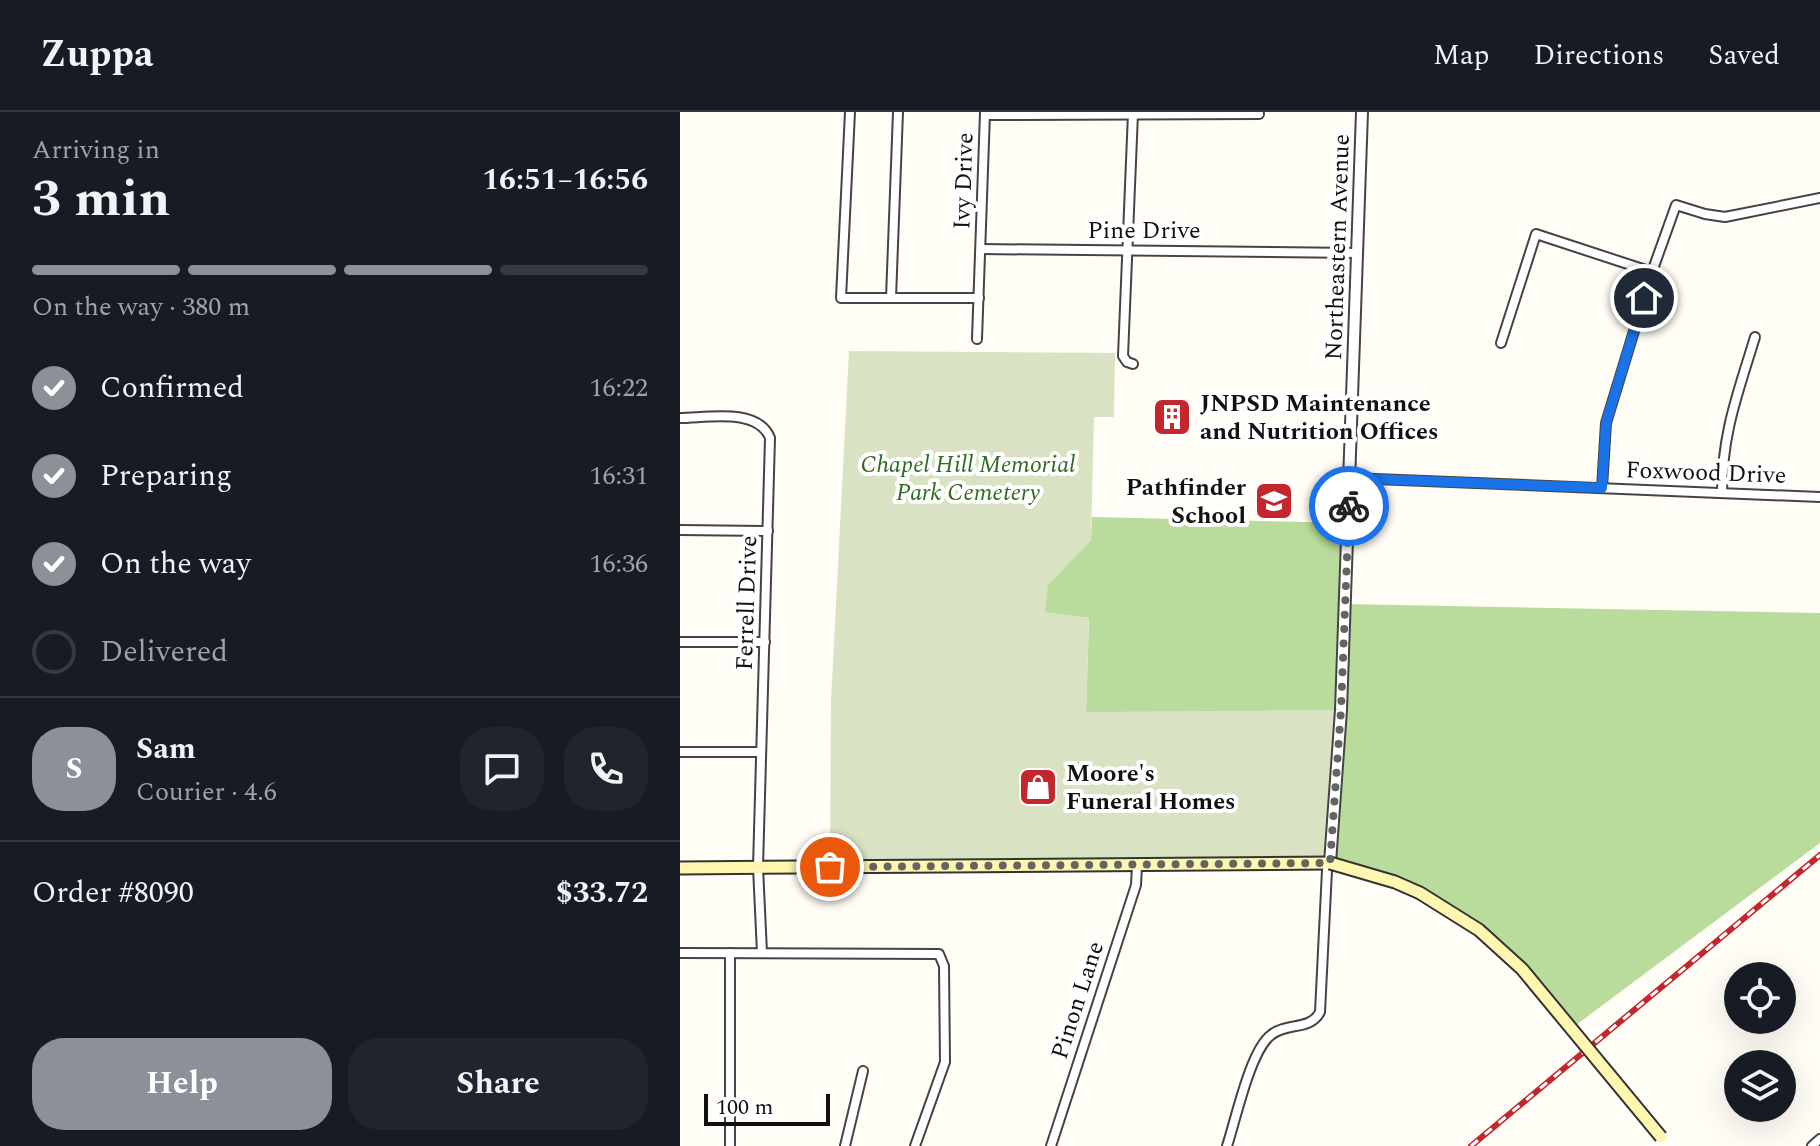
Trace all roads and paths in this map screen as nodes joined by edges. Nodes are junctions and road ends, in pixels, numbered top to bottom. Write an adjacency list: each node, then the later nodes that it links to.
1 (850, 112): 12 (street)
2 (898, 112): 12 (street)
3 (1362, 112): 10 (street, Northeastern Avenue)
4 (985, 113): 5 (street, Ivy Drive); 8 (street, Ivy Drive)
5 (1133, 113): 6 (street, Ivy Drive); 9 (street)
6 (1259, 114)
7 (1820, 198): 11 (street)
8 (981, 249): 9 (street, Pine Drive); 13 (street)
9 (1129, 251): 10 (street, Pine Drive); 17 (street)
10 (1357, 253): 19 (street, Northeastern Avenue)
11 (1652, 272): 16 (street); 20 (street)
12 (891, 298): 13 (street)
13 (979, 298): 15 (street)
14 (1755, 337): 21 (street)
15 (977, 339)
16 (1501, 343)
17 (1133, 364)
18 (680, 418): 24 (street, Ferrell Drive)
19 (1350, 478): 20 (street, Foxwood Drive); 29 (street, Northeastern Avenue)
20 (1602, 488): 21 (street, Foxwood Drive)
21 (1722, 493): 22 (street, Foxwood Drive)
22 (1820, 497)
23 (680, 530): 24 (street)
24 (768, 531): 26 (street, Ferrell Drive)
25 (680, 642): 26 (street)
26 (765, 642): 28 (street, Ferrell Drive)
27 (680, 752): 28 (street)
28 (761, 752): 31 (street, Ferrell Drive)
29 (1330, 863): 30 (main road); 38 (main road, bridge); 43 (street)
30 (1137, 866): 31 (main road); 42 (street, Pinon Lane)
31 (758, 867): 32 (main road); 35 (street, Ferrell Drive)
32 (680, 868)
33 (680, 953): 34 (street)
34 (730, 953): 35 (street); 39 (street)
35 (762, 953): 41 (street)
36 (863, 1071): 40 (street)
37 (1820, 1139): 44 (street)
38 (1665, 1142)
39 (730, 1146)
40 (845, 1146)
41 (915, 1146)
42 (1051, 1146)
43 (1227, 1146)
44 (1812, 1146)

